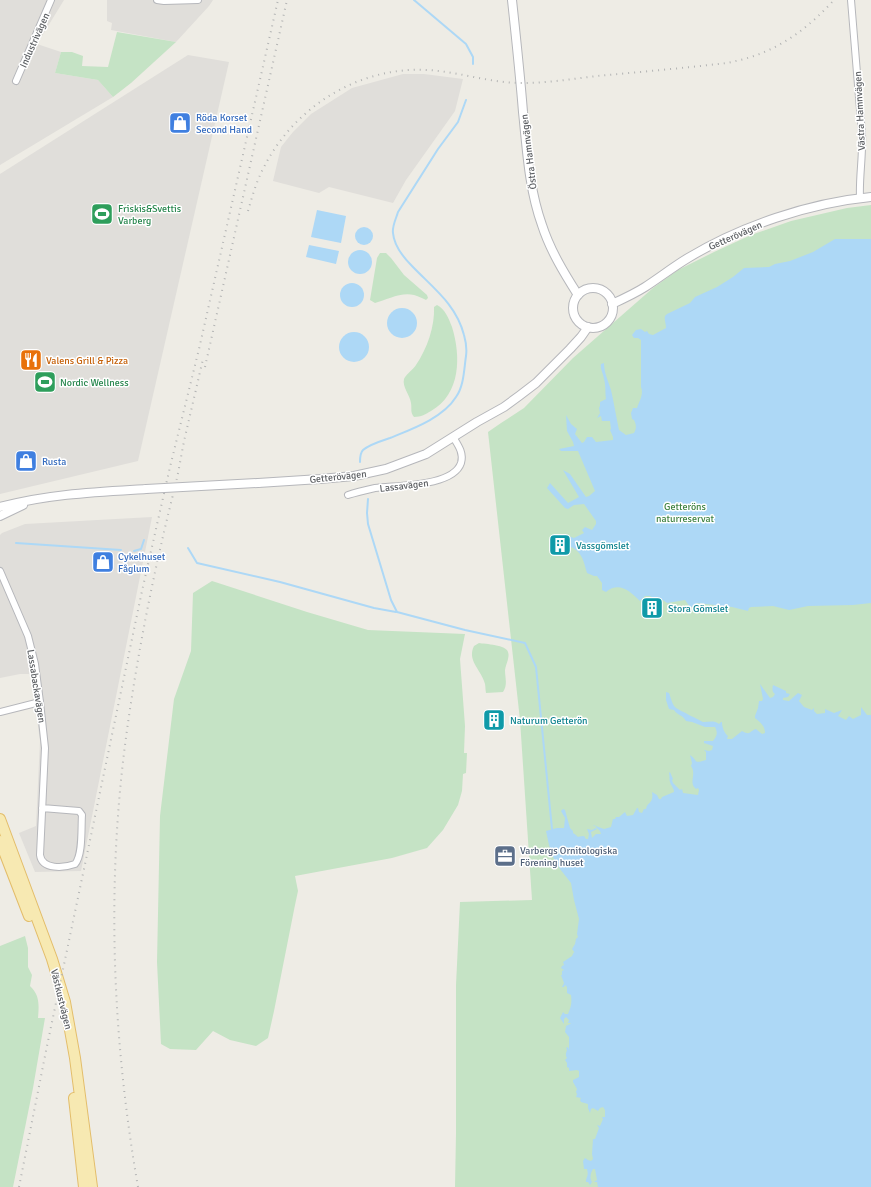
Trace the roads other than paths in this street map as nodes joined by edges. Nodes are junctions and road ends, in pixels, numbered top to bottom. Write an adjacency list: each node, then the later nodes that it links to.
1 (51, 0): 6 (street, Industrivägen)
2 (157, 0): 3 (street)
3 (198, 0)
4 (512, 0): 9 (street, Östra Hamnvägen)
5 (851, 0): 8 (street, Västra Hamnvägen)
6 (16, 81)
7 (871, 197): 8 (street, Getterövägen)
8 (860, 198): 10 (street, Getterövägen)
9 (578, 295): 10 (street); 11 (street)
10 (612, 304): 11 (street)
11 (588, 327): 12 (street, Getterövägen)
12 (453, 437): 13 (street, Lassavägen); 14 (street, Getterövägen, bridge)
13 (348, 494)
14 (1, 513)
15 (0, 571): 16 (street, Lassabackavägen)
16 (40, 702): 17 (street); 18 (street, Lassabackavägen)
17 (0, 712)
18 (42, 808): 18 (street, Lassabackavägen)
19 (0, 819): 22 (main road, Västkustvägen)
20 (0, 840): 21 (main road, Västkustvägen)
21 (84, 1187)
22 (92, 1187)

